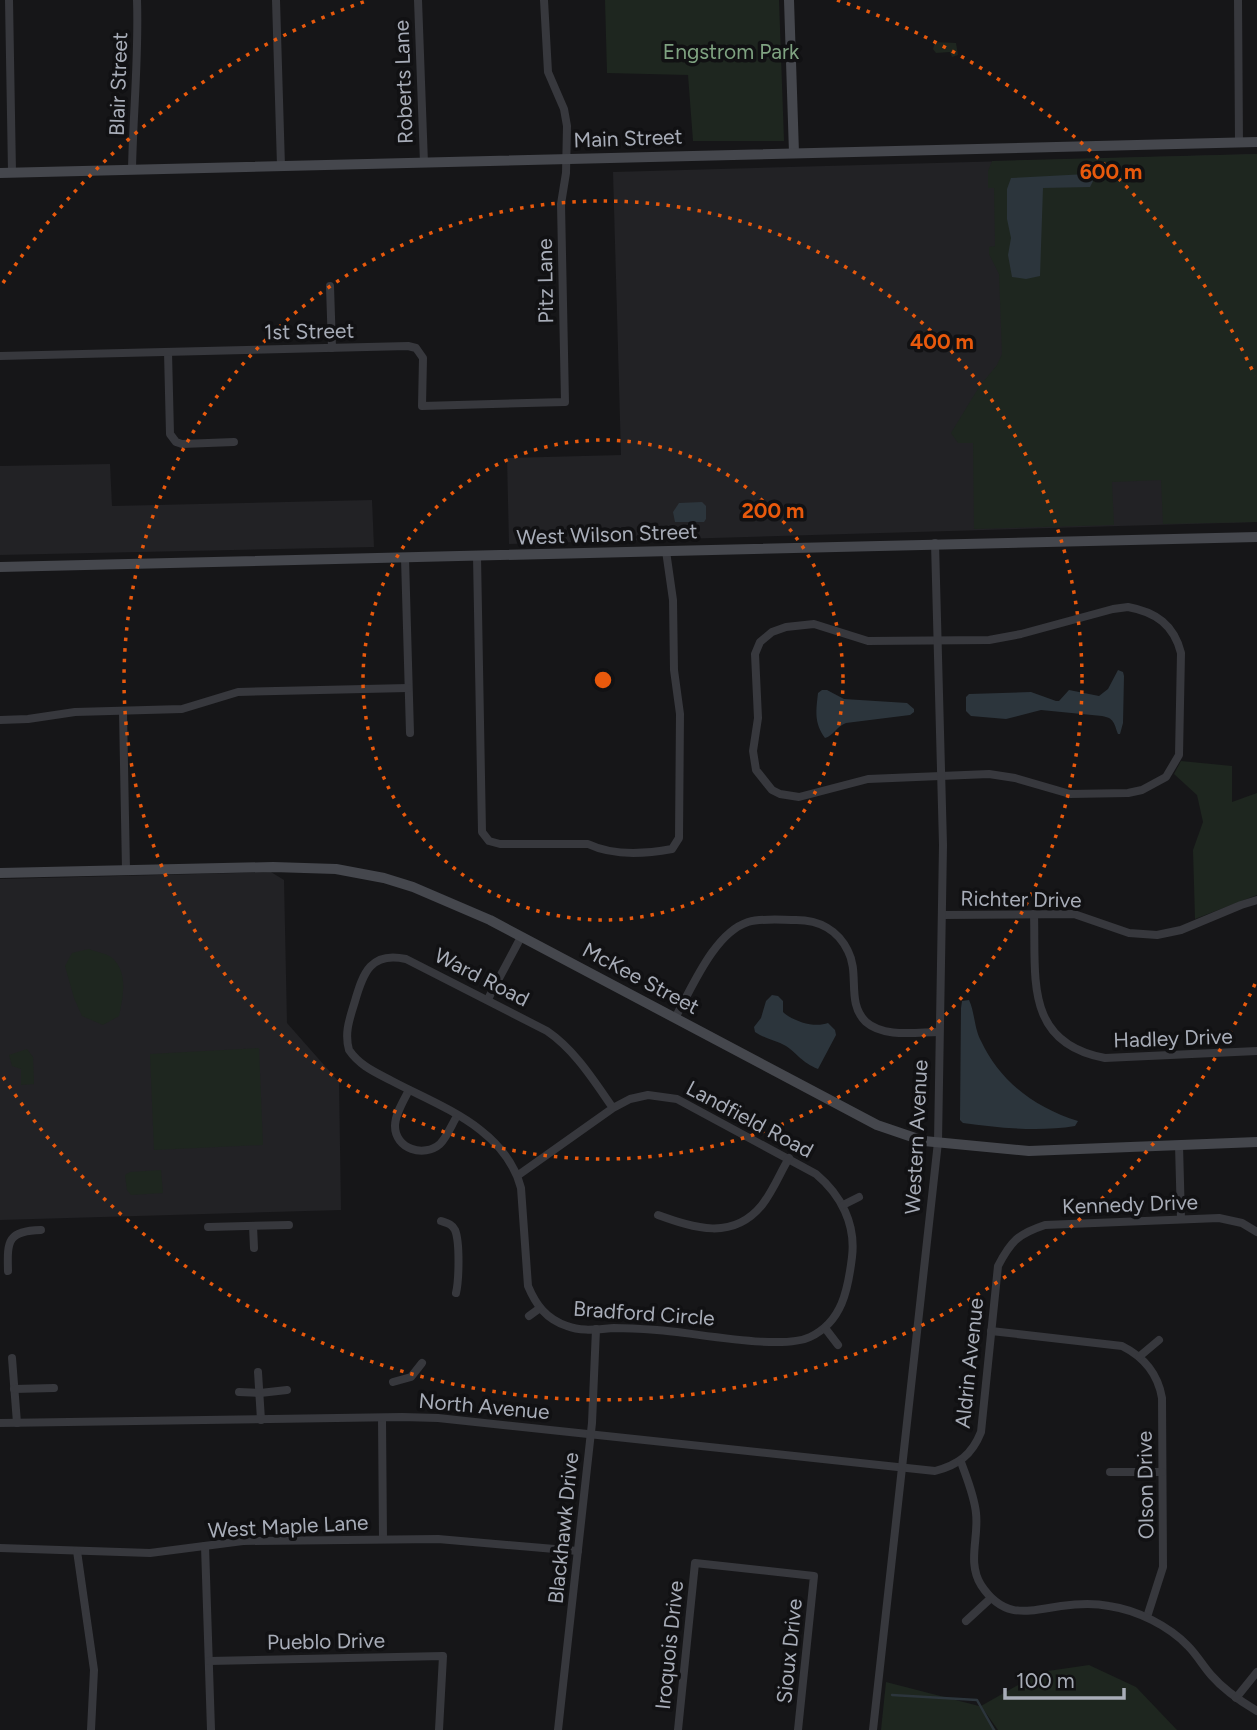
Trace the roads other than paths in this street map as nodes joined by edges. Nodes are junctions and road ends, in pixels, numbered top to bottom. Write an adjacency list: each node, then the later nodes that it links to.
1 (9, 0): 8 (street)
2 (137, 0): 15 (street, Blair Street)
3 (276, 0): 14 (street)
4 (418, 0): 13 (street, Roberts Lane)
5 (544, 0): 12 (street, Pitz Lane)
6 (789, 0): 11 (main road)
7 (1238, 0): 10 (street)
8 (5, 13): 16 (street)
9 (1257, 142): 10 (main road, Main Street)
10 (1238, 143): 11 (main road, Main Street)
11 (794, 153): 12 (main road, Main Street)
12 (567, 159): 13 (main road, Main Street); 22 (street, Pitz Lane)
13 (424, 163): 14 (main road, Main Street)
14 (281, 166): 15 (main road, Main Street)
15 (132, 170): 16 (main road, Main Street)
16 (12, 172): 17 (main road, Main Street)
17 (0, 173)
18 (330, 286): 19 (street)
19 (332, 348): 20 (street, 1st Street); 22 (street, 1st Street)
20 (168, 352): 21 (street, 1st Street); 23 (street)
21 (0, 356)
22 (565, 402)
23 (234, 442)
24 (1257, 537): 25 (main road, West Wilson Street)
25 (935, 544): 26 (main road, West Wilson Street); 30 (street, Western Avenue)
26 (666, 551): 27 (main road, West Wilson Street); 27 (street)
27 (477, 556): 28 (main road, West Wilson Street)
28 (405, 558): 29 (main road, West Wilson Street); 31 (street)
29 (0, 567)
30 (938, 640): 35 (street, Western Avenue); 35 (street); 35 (street)
31 (408, 688): 32 (street); 34 (street)
32 (123, 712): 33 (street); 36 (street)
33 (0, 720)
34 (410, 733)
35 (942, 775): 40 (street, Western Avenue)
36 (126, 870): 37 (main road, McKee Street); 41 (main road, McKee Street)
37 (0, 873)
38 (1257, 900): 39 (street, Richter Drive)
39 (1034, 914): 40 (street, Richter Drive); 45 (street, Hadley Drive)
40 (942, 915): 44 (street, Western Avenue)
41 (521, 937): 42 (street); 43 (main road, McKee Street)
42 (488, 999): 46 (street, Ward Road); 47 (street, Ward Road)
43 (675, 1018): 44 (street); 49 (main road, McKee Street)
44 (939, 1032): 49 (street, Western Avenue)
45 (1257, 1051)
46 (409, 1090): 48 (street); 48 (street)
47 (613, 1108): 52 (street, Landfield Road); 53 (street, Landfield Road)
48 (457, 1116): 53 (street)
49 (938, 1142): 51 (main road, McKee Street); 91 (street, Western Avenue)
50 (1257, 1142): 51 (main road, McKee Street)
51 (1179, 1145): 57 (street)
52 (789, 1158): 55 (street, Landfield Road); 56 (street)
53 (517, 1176): 68 (street)
54 (859, 1197): 55 (street)
55 (843, 1205): 71 (street, Landfield Road)
56 (658, 1215)
57 (1181, 1219): 63 (street, Kennedy Drive); 64 (street, Kennedy Drive)
58 (442, 1221): 67 (street)
59 (289, 1225): 60 (street)
60 (253, 1226): 61 (street); 65 (street)
61 (208, 1227)
62 (41, 1230): 66 (street)
63 (1257, 1232)
64 (1008, 1247): 72 (street, Aldrin Avenue)
65 (254, 1248)
66 (8, 1271)
67 (456, 1293)
68 (540, 1308): 69 (street); 70 (street, Bradford Circle)
69 (529, 1316)
70 (596, 1329): 71 (street, Bradford Circle); 89 (street, Blackhawk Drive)
71 (824, 1329): 74 (street)
72 (991, 1331): 75 (street); 90 (street, Aldrin Avenue)
73 (1159, 1340): 75 (street)
74 (838, 1345)
75 (1140, 1356): 93 (street, Olson Drive)
76 (12, 1357): 81 (street)
77 (422, 1363): 79 (street)
78 (258, 1372): 84 (street)
79 (393, 1382)
80 (54, 1388): 81 (street)
81 (14, 1389): 88 (street)
82 (287, 1390): 84 (street)
83 (239, 1392): 84 (street)
84 (260, 1393): 86 (street)
85 (382, 1418): 86 (street, North Avenue); 89 (street, North Avenue); 94 (street)
86 (261, 1420): 88 (street, North Avenue)
87 (0, 1423): 88 (street, North Avenue)
88 (16, 1423)
89 (591, 1433): 91 (street, North Avenue); 98 (street, Blackhawk Drive)
90 (961, 1462): 91 (street, North Avenue); 100 (street)
91 (901, 1468): 113 (street, Western Avenue)
92 (1110, 1472): 93 (street)
93 (1162, 1472): 101 (street, Olson Drive)
94 (383, 1539): 95 (street, West Maple Lane); 98 (street, West Maple Lane)
95 (205, 1546): 97 (street, West Maple Lane); 103 (street)
96 (0, 1548): 97 (street, West Maple Lane)
97 (77, 1551): 107 (street)
98 (578, 1551): 110 (street, Blackhawk Drive)
99 (695, 1563): 111 (street, Iroquois Drive); 112 (street, Sioux Drive)
100 (990, 1598): 101 (street); 102 (street)
101 (1147, 1617): 105 (street)
102 (966, 1621)
103 (209, 1661): 108 (street); 109 (street, Pueblo Drive)
104 (1257, 1672): 105 (street)
105 (1236, 1698): 106 (street)
106 (1257, 1711)
107 (91, 1730)
108 (211, 1730)
109 (439, 1730)
110 (558, 1730)
111 (678, 1730)
112 (798, 1730)
113 (873, 1730)

